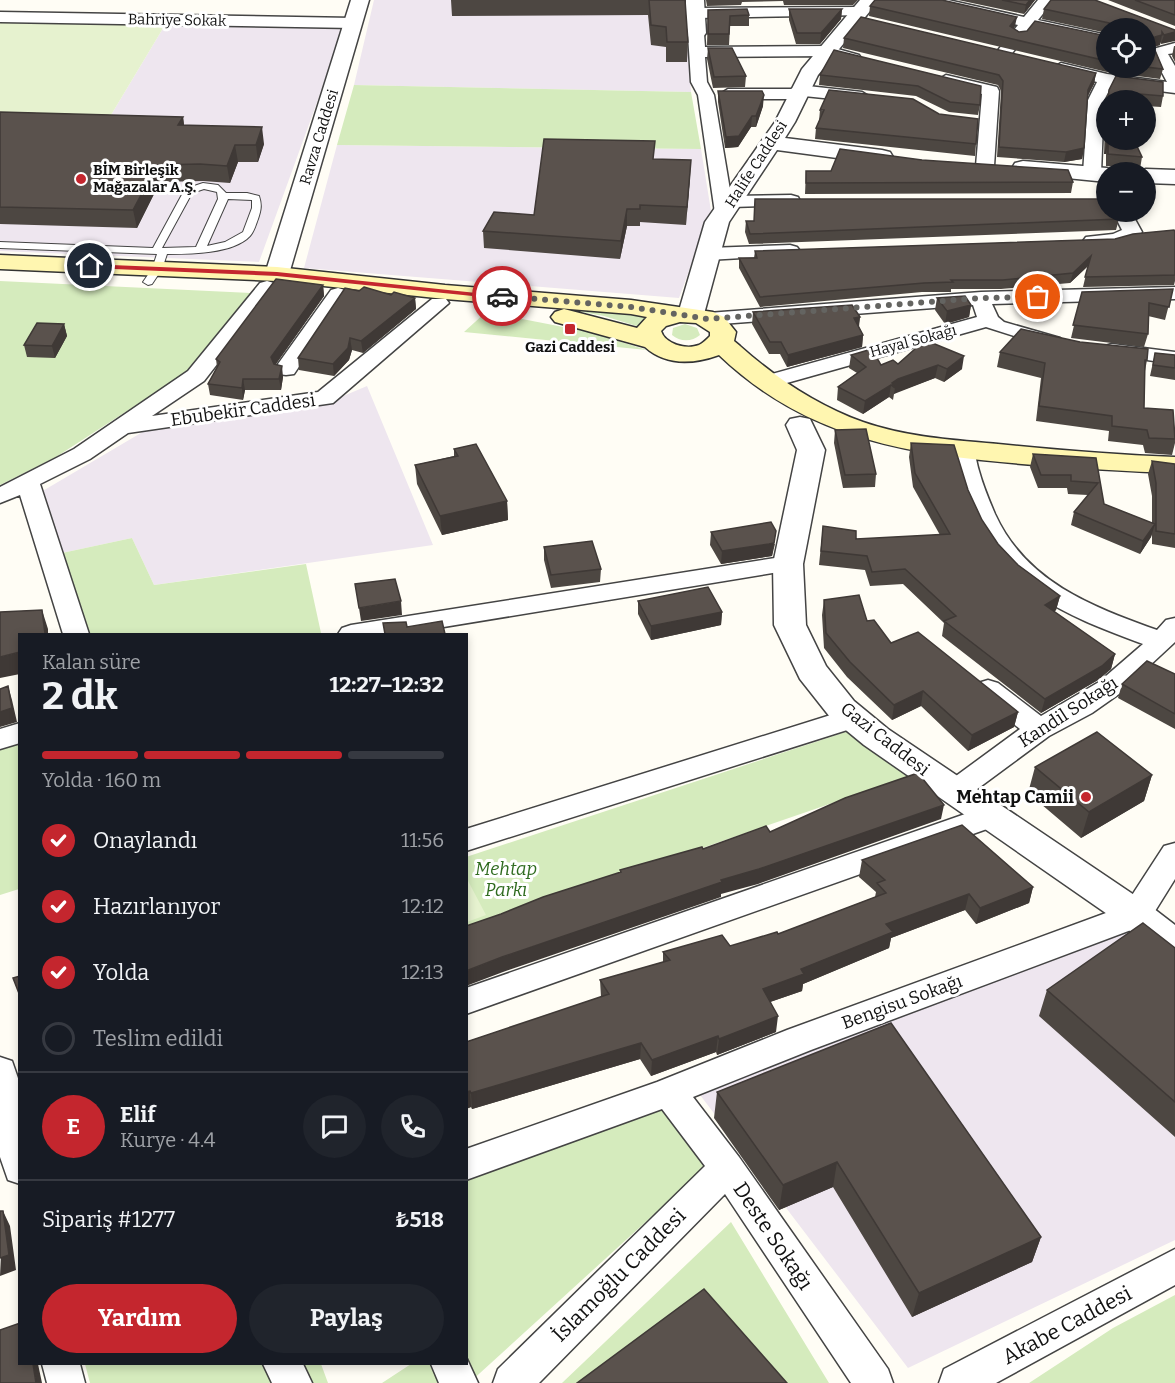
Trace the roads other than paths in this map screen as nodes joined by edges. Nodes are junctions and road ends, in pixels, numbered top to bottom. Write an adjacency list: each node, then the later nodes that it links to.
1 (360, 0): 8 (street, Ravza Caddesi)
2 (928, 0): 7 (street)
3 (1046, 0): 7 (street)
4 (695, 7): 5 (street); 10 (street)
5 (864, 14): 14 (street, Halife Caddesi)
6 (0, 17): 8 (street, Bahriye Sokak)
7 (1030, 21): 9 (street); 12 (street)
8 (353, 23): 43 (street, Ravza Caddesi)
9 (1096, 37)
10 (697, 42): 14 (street); 22 (street)
11 (1175, 48): 13 (street)
12 (986, 50)
13 (1156, 50)
14 (827, 51): 16 (street); 21 (street, Halife Caddesi)
15 (1156, 56): 20 (street)
16 (871, 62)
17 (1049, 65): 19 (street)
18 (930, 76): 27 (street)
19 (1107, 79): 20 (street); 26 (street)
20 (1174, 79)
21 (798, 92): 22 (street); 23 (street); 24 (street, Halife Caddesi)
22 (706, 95): 33 (street)
23 (881, 99)
24 (771, 143): 25 (street); 33 (street, Halife Caddesi)
25 (898, 158)
26 (1102, 162)
27 (974, 165): 28 (street)
28 (1096, 175)
29 (1156, 176): 30 (street)
30 (1175, 177)
31 (223, 196): 37 (lane); 37 (lane); 41 (lane)
32 (814, 201): 33 (street)
33 (728, 207): 39 (street, Halife Caddesi)
34 (1127, 222): 35 (street)
35 (1069, 242)
36 (0, 245): 41 (lane)
37 (200, 250): 41 (lane)
38 (814, 250): 39 (street)
39 (708, 254): 48 (street, Halife Caddesi)
40 (0, 262): 41 (main road)
41 (156, 263): 42 (main road); 43 (main road)
42 (0, 274)
43 (272, 281): 45 (main road); 46 (main road); 57 (street)
44 (1175, 292): 47 (street)
45 (338, 294): 46 (main road); 54 (street)
46 (442, 297): 48 (main road); 50 (main road); 57 (street, Ebubekir Caddesi)
47 (981, 298): 48 (street); 49 (street)
48 (693, 316): 50 (main road); 51 (main road)
49 (989, 321): 53 (street); 55 (street, Hayal Sokağı)
50 (651, 341): 52 (main road)
51 (721, 342): 52 (main road); 55 (main road)
52 (687, 354): 56 (main road)
53 (1175, 358)
54 (286, 369)
55 (769, 382): 56 (main road); 58 (main road)
56 (800, 424): 62 (street, Gazi Caddesi)
57 (122, 427): 60 (street)
58 (963, 450): 59 (main road); 65 (street)
59 (1175, 465)
60 (28, 482): 61 (street); 63 (street)
61 (0, 496)
62 (788, 564): 64 (street); 67 (street, Gazi Caddesi)
63 (76, 633)
64 (357, 633)
65 (1170, 633): 68 (street, Kandil Sokağı)
66 (964, 670): 68 (street)
67 (853, 718): 71 (street, Gazi Caddesi); 73 (street)
68 (1039, 729): 71 (street, Kandil Sokağı)
69 (18, 734): 70 (street)
70 (0, 739)
71 (955, 791): 72 (street, Gazi Caddesi)
72 (991, 816): 75 (street, Gazi Caddesi); 77 (street)
73 (468, 839)
74 (1175, 854): 75 (street)
75 (1136, 915): 76 (street, Gazi Caddesi); 79 (street, Bengisu Sokağı)
76 (1175, 946)
77 (468, 1000)
78 (0, 1071): 80 (street)
79 (669, 1092): 81 (street, Bengisu Sokağı); 82 (street, Deste Sokağı)
80 (18, 1157)
81 (468, 1164)
82 (727, 1168): 90 (street, İslamoğlu Caddesi); 91 (street, Deste Sokağı)
83 (1175, 1266): 92 (street, Akabe Caddesi)
84 (61, 1365): 87 (street)
85 (283, 1365): 88 (street)
86 (450, 1365): 89 (street)
87 (66, 1383)
88 (293, 1383)
89 (459, 1383)
90 (512, 1383)
91 (874, 1383)
92 (958, 1383)

